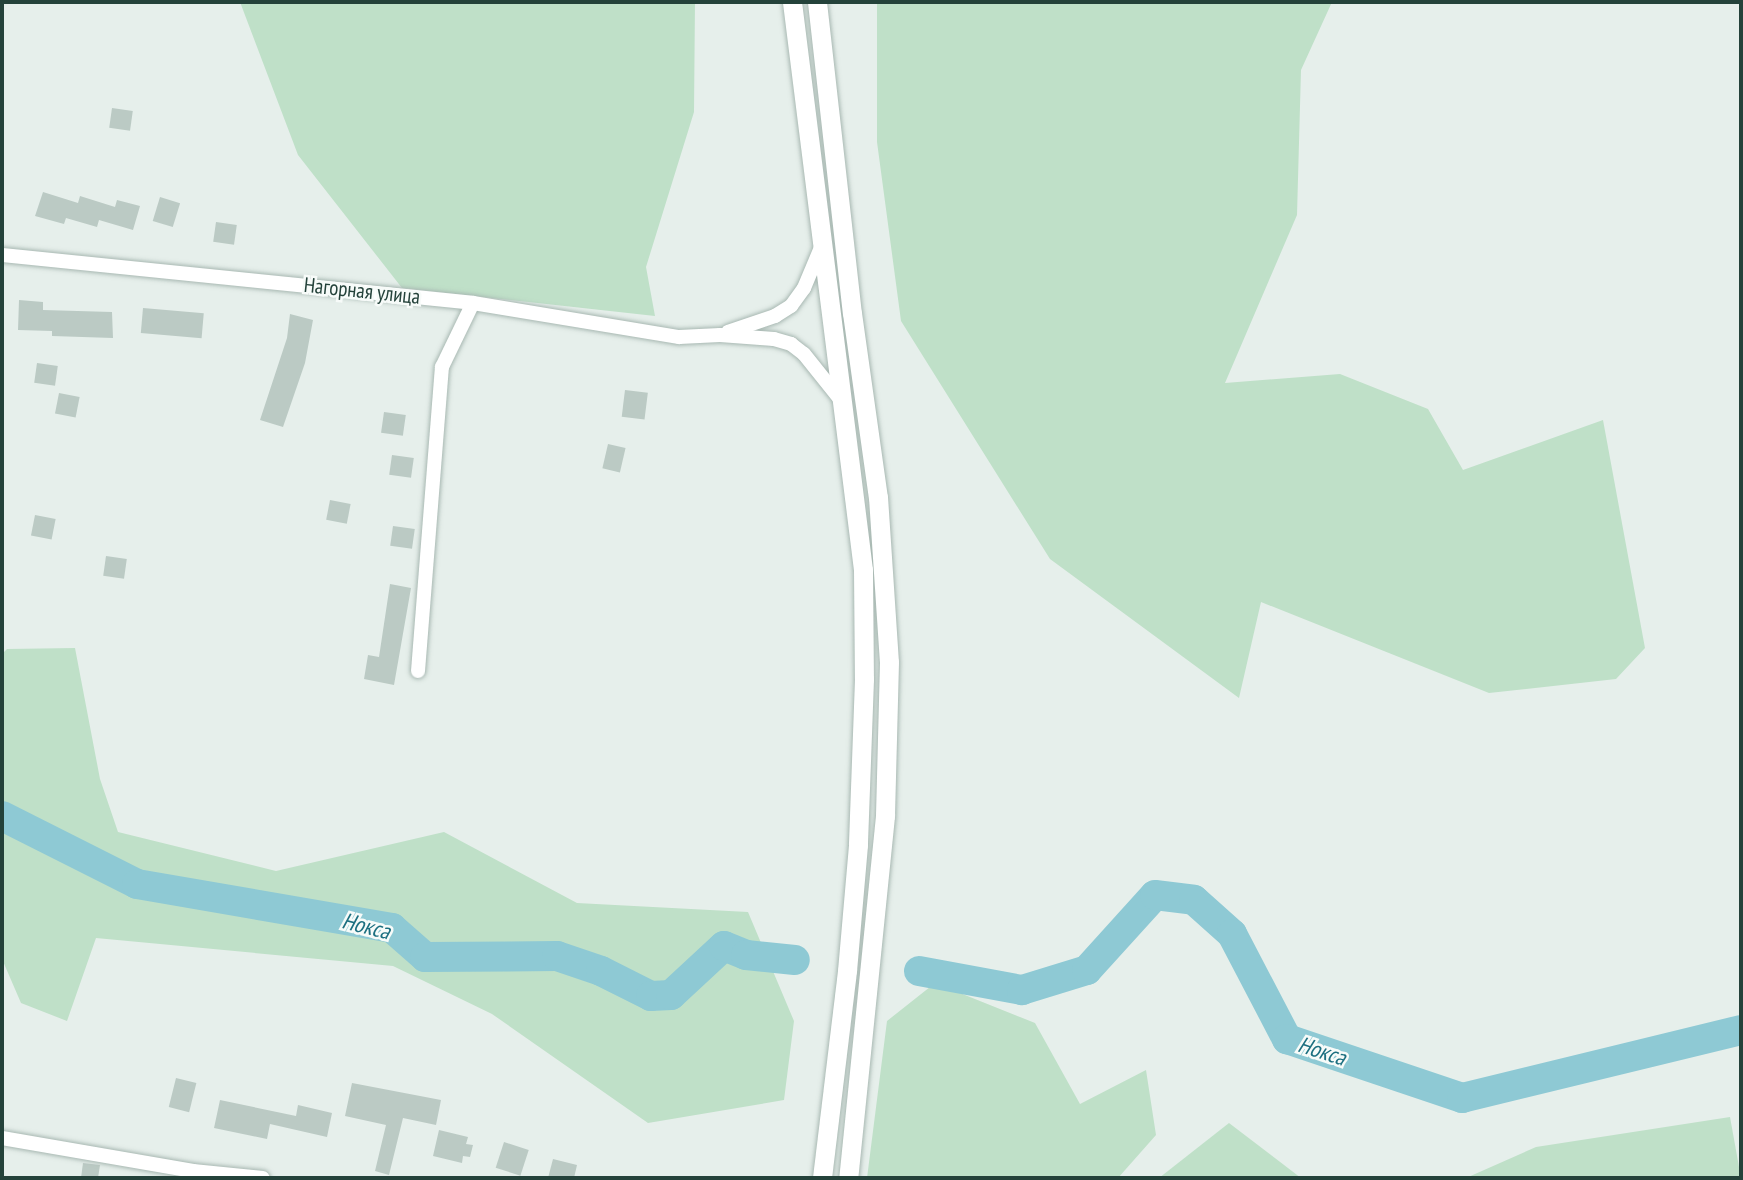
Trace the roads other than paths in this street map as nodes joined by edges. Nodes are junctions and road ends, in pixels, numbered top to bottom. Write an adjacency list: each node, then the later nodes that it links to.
1 (792, 2): 3 (main road)
2 (817, 2): 12 (main road)
3 (823, 242): 6 (street); 7 (main road)
4 (2, 255): 5 (street, Нагорная улица)
5 (473, 303): 6 (street, Нагорная улица); 8 (street)
6 (720, 335): 7 (street)
7 (840, 400): 11 (main road)
8 (418, 671)
9 (2, 1138): 10 (street)
10 (263, 1178)
11 (822, 1178)
12 (848, 1178)

